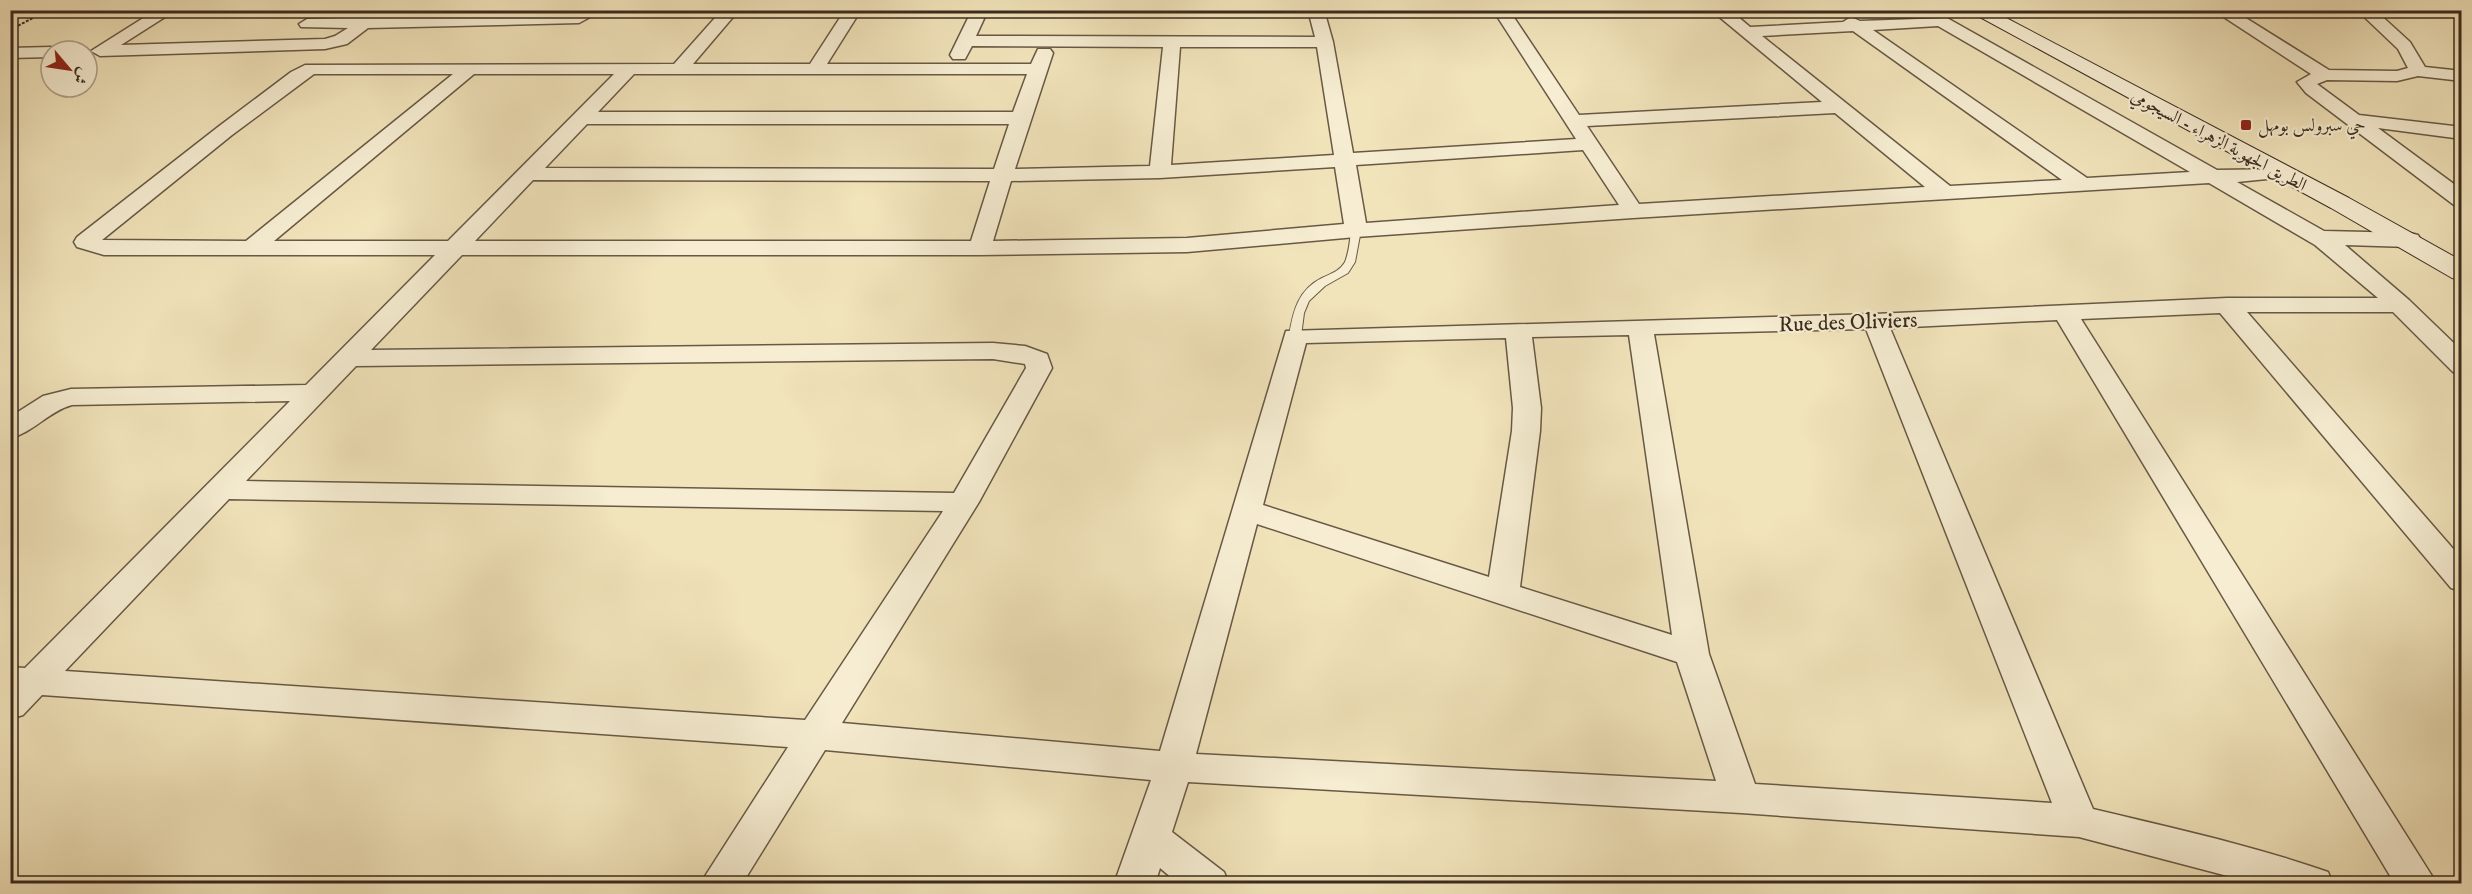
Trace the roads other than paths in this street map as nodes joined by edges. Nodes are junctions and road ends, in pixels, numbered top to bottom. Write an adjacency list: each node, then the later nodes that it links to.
1 (168, 10): 27 (street)
2 (327, 10): 19 (street)
3 (462, 10): 16 (street)
4 (595, 10): 16 (street)
5 (731, 10): 31 (street)
6 (853, 10): 32 (street)
7 (980, 10): 22 (street)
8 (1316, 10): 25 (street)
9 (1501, 10): 44 (street)
10 (1719, 10): 21 (street)
11 (1835, 10): 20 (street)
12 (1922, 10): 17 (street)
13 (1976, 10): 49 (main road, الطريق الجهوية الزهراء - السيجومي)
14 (2221, 10): 38 (street)
15 (2365, 10): 37 (street)
16 (449, 21): 18 (street)
17 (1941, 21): 20 (street); 52 (street)
18 (365, 23): 19 (street); 26 (street)
19 (307, 24): 26 (street)
20 (1856, 26): 21 (street); 53 (street)
21 (1745, 32): 40 (street)
22 (967, 40): 23 (street); 35 (street)
23 (1050, 40): 24 (street); 36 (street)
24 (1172, 42): 25 (street); 48 (street)
25 (1325, 42): 47 (street)
26 (276, 46): 28 (street)
27 (99, 48)
28 (99, 51)
29 (39, 52): 30 (street)
30 (10, 53)
31 (680, 68): 32 (street); 34 (street)
32 (816, 68): 35 (street)
33 (470, 69): 34 (street); 60 (street); 60 (street)
34 (629, 69): 41 (street)
35 (952, 69): 36 (street)
36 (1038, 69): 42 (street)
37 (2418, 70): 38 (street); 39 (street)
38 (2325, 75): 43 (street)
39 (2462, 76)
40 (1839, 107): 44 (street); 54 (street)
41 (583, 118): 42 (street); 50 (street)
42 (1020, 118): 51 (street)
43 (2353, 119): 45 (street); 55 (street)
44 (1572, 121): 46 (street)
45 (2462, 133)
46 (1588, 144): 47 (street); 56 (street)
47 (1343, 161): 48 (street); 57 (street)
48 (1160, 172): 51 (street)
49 (2280, 173): 52 (street); 59 (main road, الطريق الجهوية الزهراء - السيجومي)
50 (528, 174): 51 (street); 61 (street)
51 (1001, 175): 62 (street)
52 (2219, 179): 53 (street); 58 (street)
53 (2083, 185): 54 (street)
54 (1944, 192): 56 (street)
55 (2459, 196)
56 (1633, 211): 57 (street)
57 (1356, 230): 62 (street); 70 (lane)
58 (2320, 238): 59 (street); 65 (street)
59 (2410, 240): 63 (main road, الطريق الجهوية الزهراء - السيجومي)
60 (252, 248): 61 (street)
61 (454, 248): 62 (street); 71 (street)
62 (980, 248)
63 (2462, 272)
64 (2227, 305): 65 (street, Rue des Oliviers); 66 (street, Rue des Oliviers); 78 (street)
65 (2400, 305): 72 (street)
66 (2064, 311): 67 (street, Rue des Oliviers); 91 (street)
67 (1875, 321): 68 (street, Rue des Oliviers); 85 (street)
68 (1640, 327): 69 (street, Rue des Oliviers); 80 (street)
69 (1518, 330): 70 (street, Rue des Oliviers); 79 (street)
70 (1295, 336): 77 (street)
71 (347, 358): 73 (street); 76 (street)
72 (2462, 366)
73 (313, 393): 74 (street); 75 (street)
74 (10, 430)
75 (223, 490): 76 (street); 81 (street)
76 (964, 502): 82 (street)
77 (1248, 511): 79 (street); 83 (street)
78 (2462, 580)
79 (1503, 593): 80 (street)
80 (1692, 654): 84 (street)
81 (18, 689): 82 (street)
82 (816, 735): 83 (street); 87 (street)
83 (1174, 767): 84 (street); 86 (street)
84 (1741, 798): 85 (street)
85 (2079, 820): 90 (street)
86 (1149, 837): 88 (street); 89 (street)
87 (720, 884)
88 (1134, 884)
89 (1209, 884)
90 (2313, 884)
91 (2417, 884)

